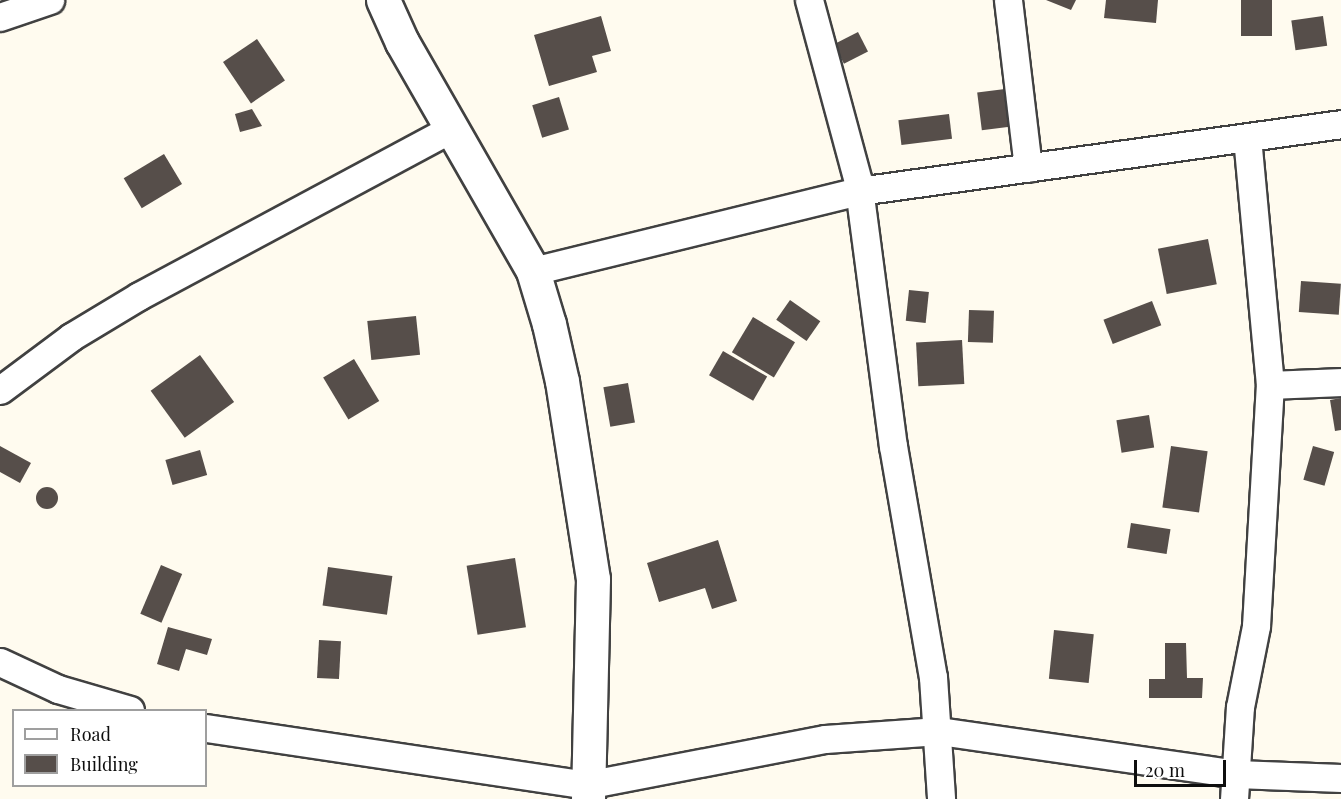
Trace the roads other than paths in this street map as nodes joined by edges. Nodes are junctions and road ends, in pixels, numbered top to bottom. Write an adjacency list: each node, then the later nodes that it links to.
1 (50, 0): 5 (street)
2 (383, 0): 7 (street)
3 (809, 0): 10 (street)
4 (1008, 0): 9 (street)
5 (0, 17)
6 (1341, 124): 8 (street)
7 (452, 128): 11 (street); 14 (street)
8 (1247, 138): 9 (street); 13 (street)
9 (1028, 168): 10 (street)
10 (859, 191): 11 (street); 18 (street)
11 (533, 271): 21 (street)
12 (1341, 382): 13 (street)
13 (1270, 386): 20 (street)
14 (0, 390)
15 (0, 662): 16 (street)
16 (123, 709)
17 (207, 728): 21 (street)
18 (939, 731): 20 (street); 21 (street); 22 (street)
19 (1337, 774): 20 (street)
20 (1235, 787)
21 (587, 792)
22 (941, 799)

